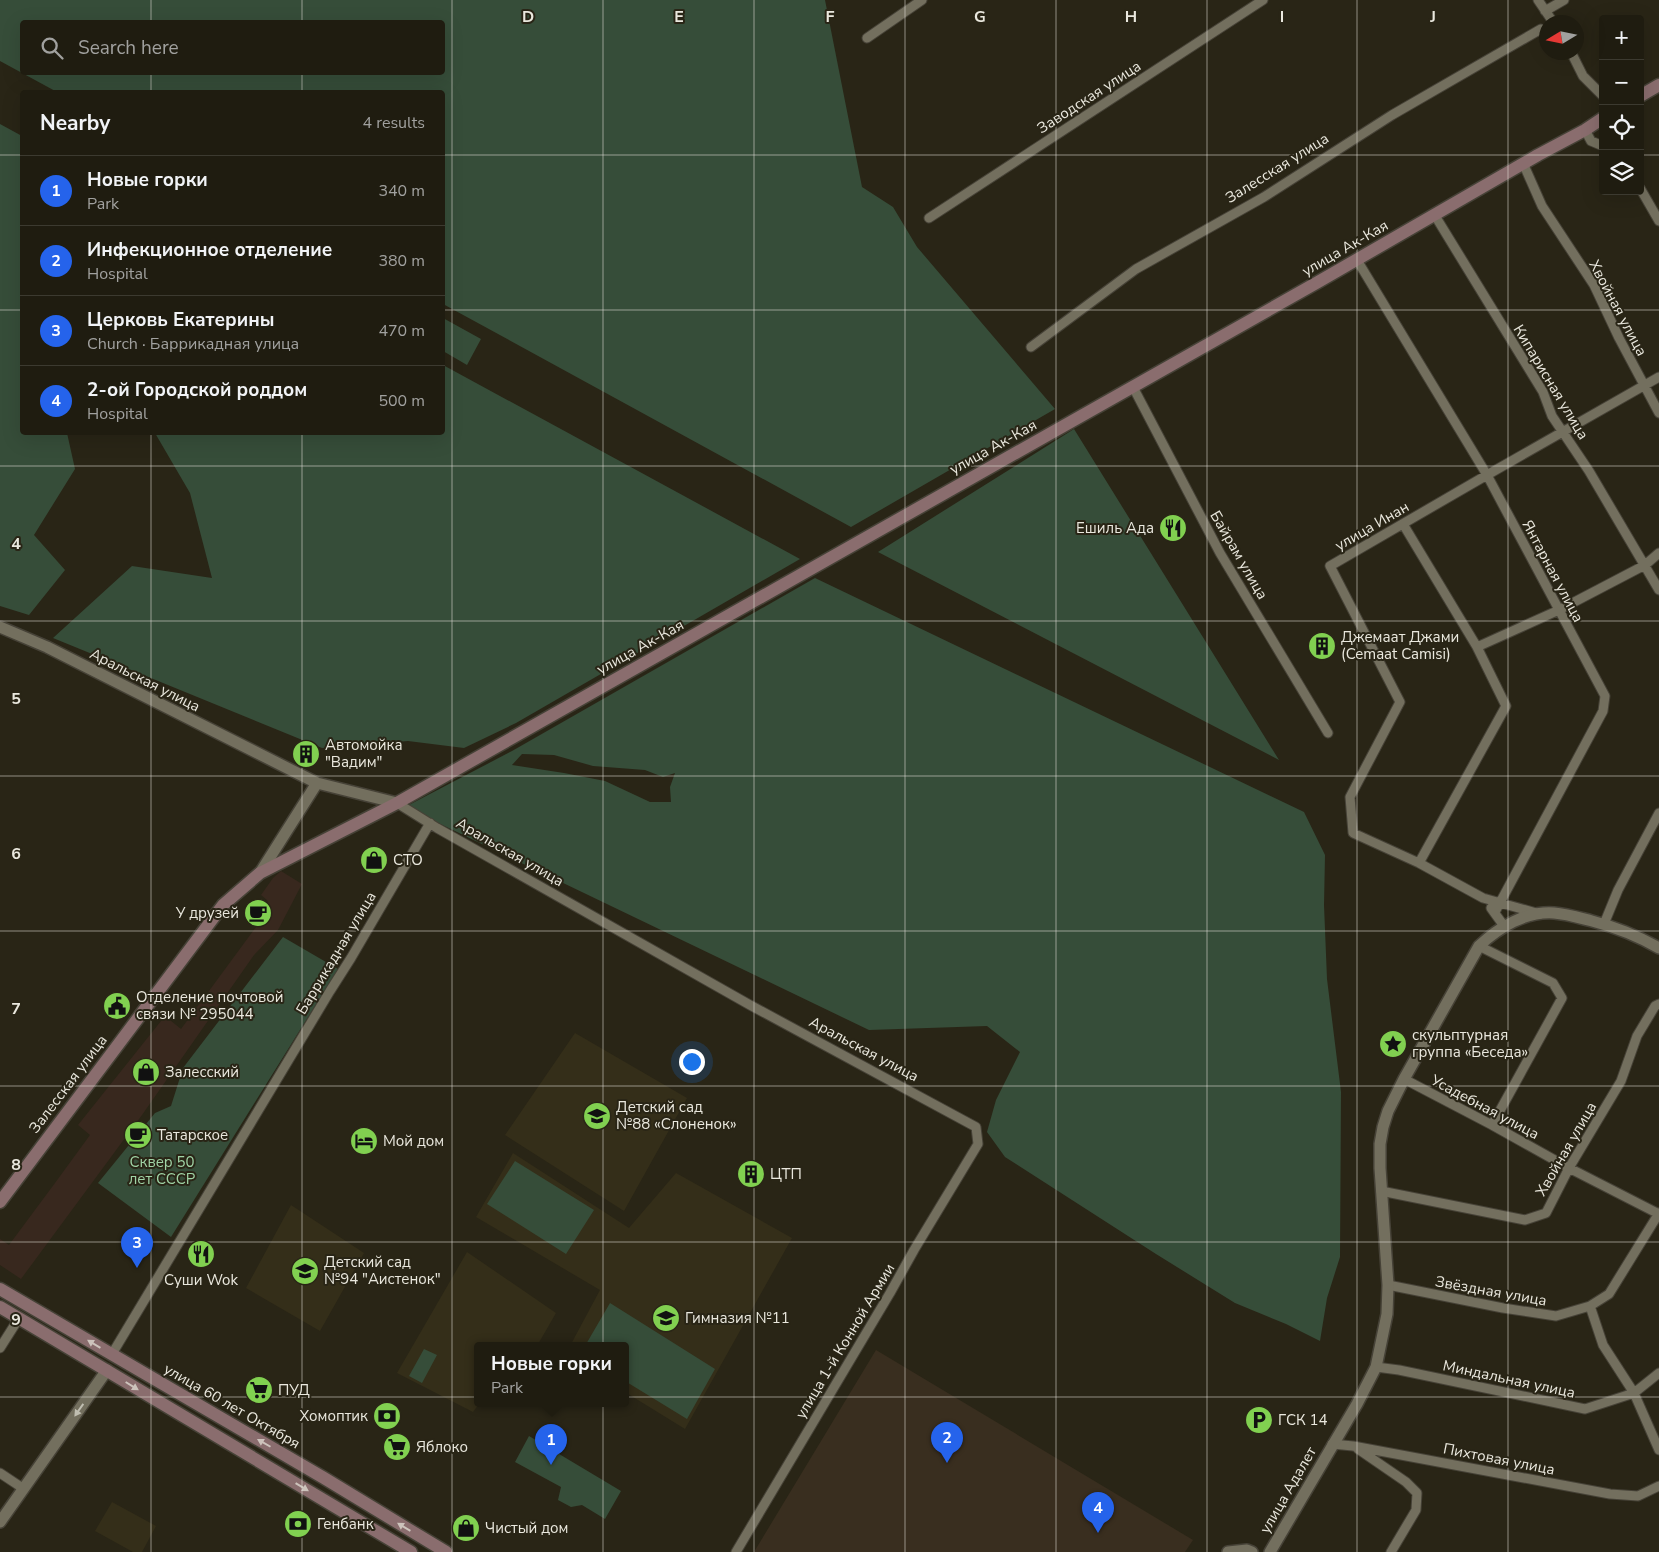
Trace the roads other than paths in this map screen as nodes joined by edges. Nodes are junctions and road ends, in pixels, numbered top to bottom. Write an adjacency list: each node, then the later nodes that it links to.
1 (922, 0): 8 (street)
2 (1264, 0): 19 (street, Заводская улица)
3 (1538, 0): 5 (street)
4 (1564, 0): 5 (street)
5 (1545, 11): 6 (street)
6 (1548, 15)
7 (1539, 31): 22 (street, Залесская улица)
8 (867, 38)
9 (1575, 60): 11 (street)
10 (1659, 85): 12 (main road)
11 (1599, 92)
12 (1644, 94)
13 (1599, 121): 14 (main road, улица Ак-Кая)
14 (1585, 130): 15 (street); 16 (main road, улица Ак-Кая)
15 (1599, 144)
16 (1523, 163): 18 (main road, улица Ак-Кая); 25 (street, Хвойная улица)
17 (1644, 195): 20 (street)
18 (1434, 214): 21 (main road, улица Ак-Кая); 27 (street, Кипарисная улица)
19 (929, 218)
20 (1659, 221)
21 (1357, 260): 24 (main road, улица Ак-Кая); 28 (street, Янтарная улица)
22 (1031, 347)
23 (1659, 377): 25 (street, улица Инан)
24 (1133, 387): 36 (street, Байрам улица); 38 (main road, улица Ак-Кая)
25 (1644, 387): 26 (street, Хвойная улица); 27 (street, улица Инан)
26 (1659, 412)
27 (1564, 432): 28 (street, улица Инан); 31 (street, Кипарисная улица)
28 (1487, 475): 29 (street, улица Инан); 33 (street, Янтарная улица)
29 (1402, 524): 35 (street); 41 (street, улица Инан)
30 (1659, 553): 31 (street)
31 (1645, 565): 32 (street, Кипарисная улица); 33 (street)
32 (1659, 590)
33 (1559, 610): 35 (street); 44 (street, Янтарная улица)
34 (0, 627): 37 (street, Аральская улица)
35 (1477, 647): 41 (street)
36 (1328, 733)
37 (317, 783): 38 (street, Аральская улица); 42 (street, Залесская улица)
38 (398, 803): 40 (street, Аральская улица); 42 (main road, Залесская улица)
39 (1659, 813): 47 (street)
40 (430, 823): 54 (street, Аральская улица); 65 (street, Баррикадная улица)
41 (1419, 863): 43 (street)
42 (260, 873): 57 (main road, Залесская улица)
43 (1483, 898): 44 (street); 45 (street)
44 (1501, 902): 45 (street, Янтарная улица); 46 (street)
45 (1494, 912): 48 (street)
46 (1541, 914): 47 (street); 48 (street)
47 (1604, 924): 50 (street)
48 (1504, 926): 49 (street)
49 (1479, 946): 52 (street, улица Адалет); 53 (street)
50 (1659, 948)
51 (1659, 1004): 55 (street, Хвойная улица)
52 (1404, 1079): 53 (street, Усадебная улица); 56 (street, улица Адалет)
53 (1492, 1125): 55 (street, Усадебная улица)
54 (978, 1144): 79 (street, улица 1-й Конной Армии)
55 (1569, 1168): 56 (street, Хвойная улица); 58 (street, Усадебная улица)
56 (1381, 1191): 59 (street, улица Адалет)
57 (0, 1202)
58 (1659, 1213): 61 (street, Звёздная улица)
59 (1388, 1285): 61 (street, Звёздная улица); 66 (street, улица Адалет)
60 (0, 1289): 65 (main road, улица 60 лет Октября, one-way to 60)
61 (1590, 1306): 69 (street)
62 (0, 1308): 63 (main road)
63 (19, 1318): 64 (street); 67 (main road)
64 (0, 1348)
65 (112, 1354): 78 (main road, улица 60 лет Октября, one-way to 65)
66 (1376, 1367): 69 (street, Миндальная улица); 70 (street, улица Адалет)
67 (107, 1370): 75 (street, one-way to 75); 77 (main road, one-way to 77)
68 (1659, 1373): 69 (street, Миндальная улица)
69 (1634, 1393): 72 (street)
70 (1332, 1444): 71 (street, Пихтовая улица); 82 (street, улица Адалет)
71 (1353, 1446): 74 (street, Пихтовая улица); 83 (street)
72 (1659, 1450)
73 (0, 1473): 75 (street)
74 (1659, 1486)
75 (24, 1489): 76 (street)
76 (0, 1522)
77 (411, 1552)
78 (446, 1552)
79 (736, 1552)
80 (1228, 1552): 81 (street)
81 (1252, 1552)
82 (1270, 1552)
83 (1391, 1552)

